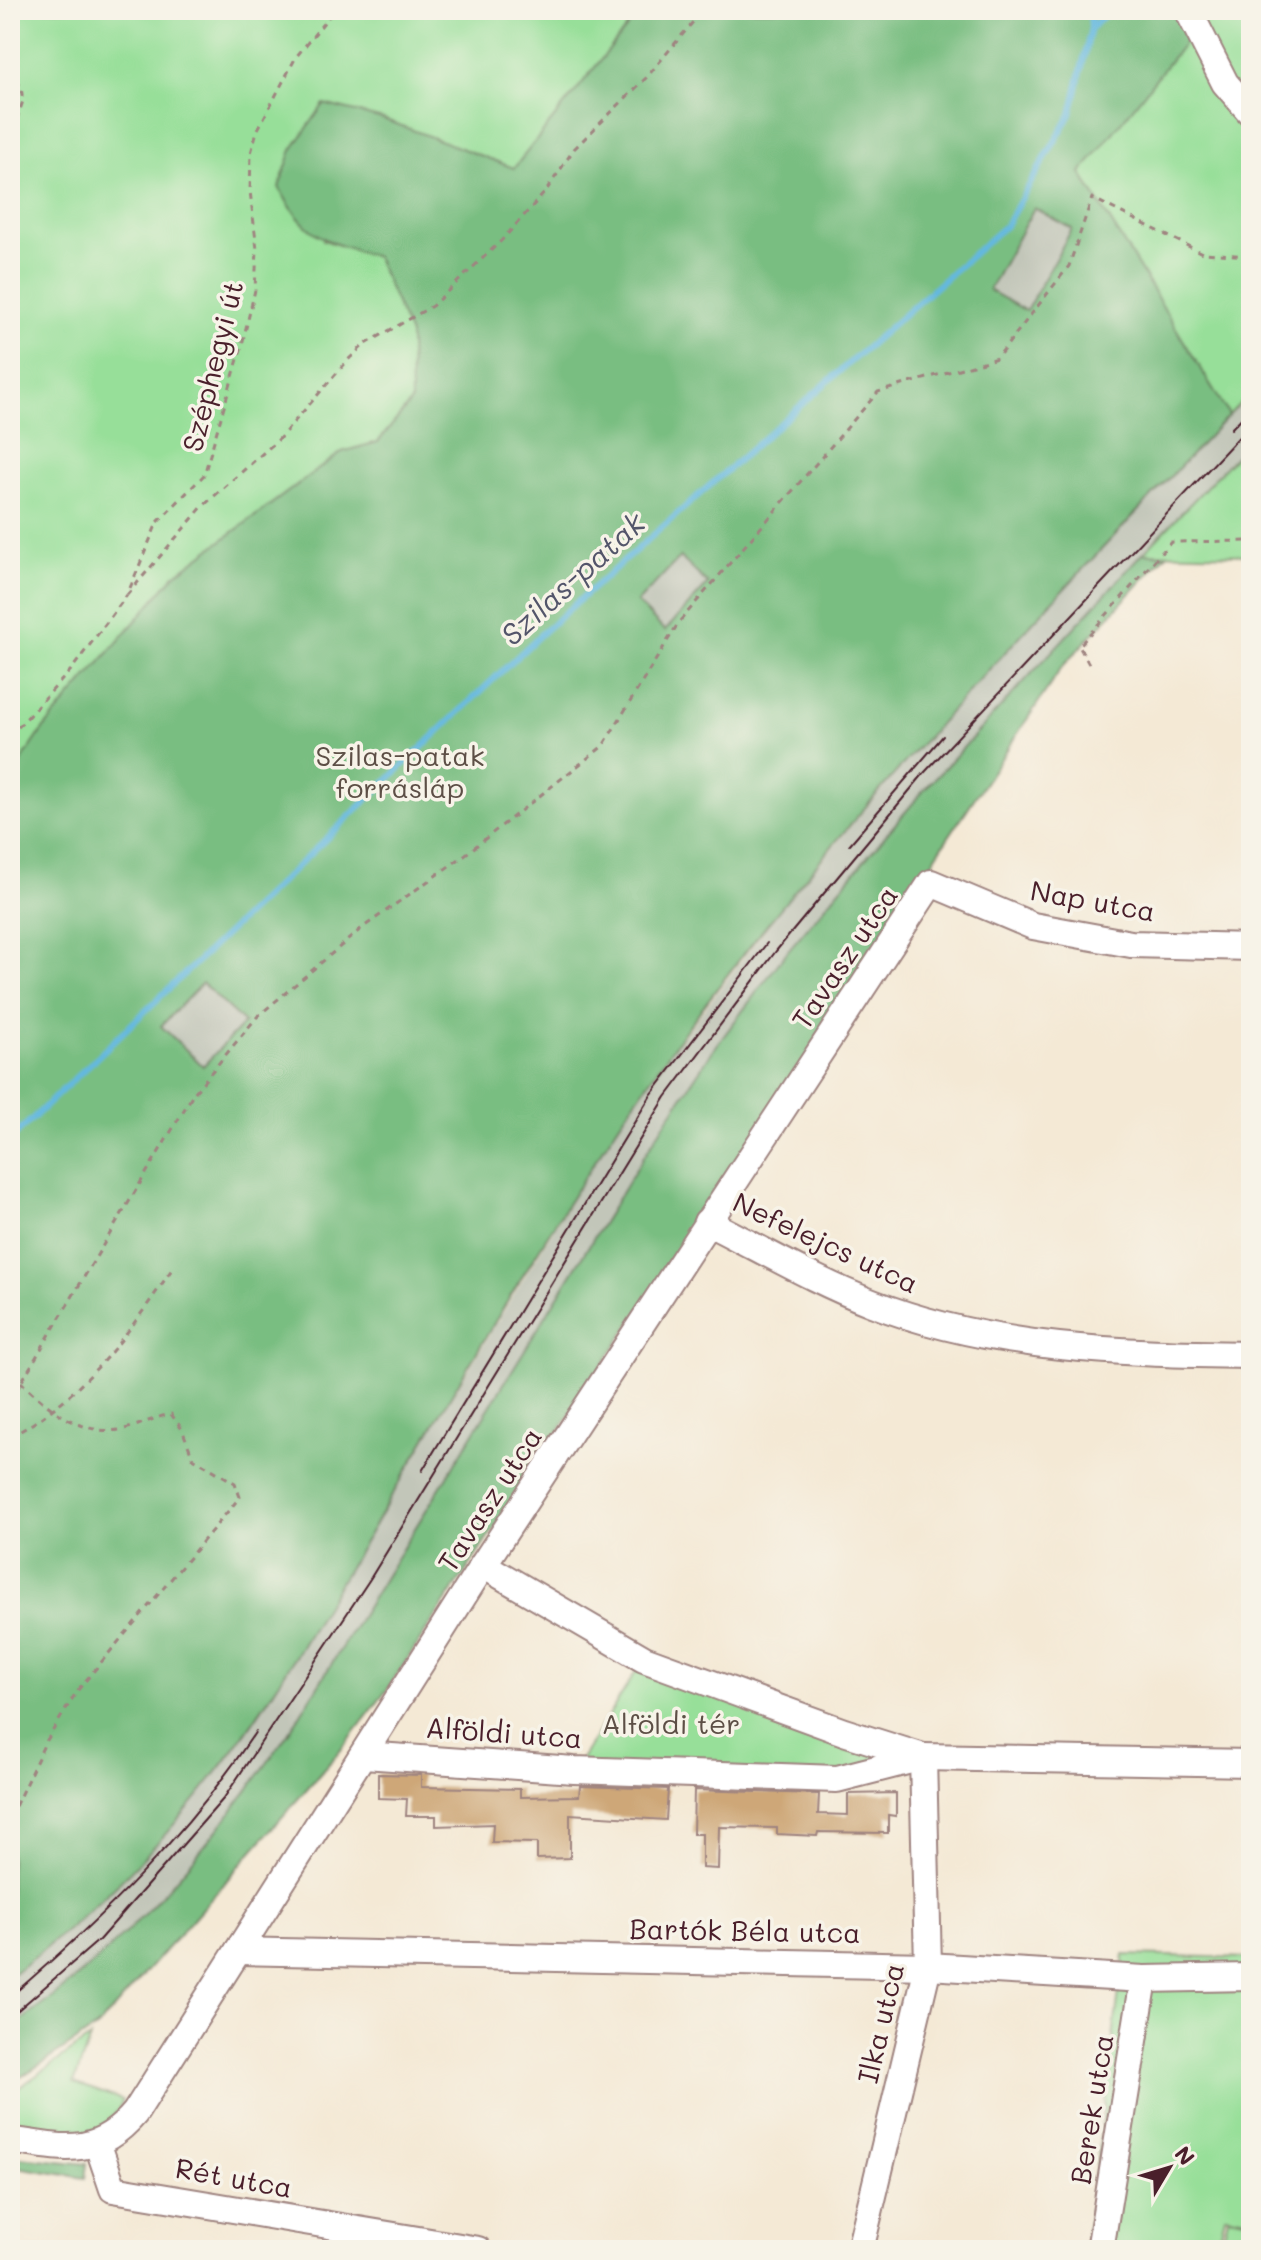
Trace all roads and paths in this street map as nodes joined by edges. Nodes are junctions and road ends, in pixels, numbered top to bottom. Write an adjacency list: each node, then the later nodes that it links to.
1 (21, 10): 5 (path)
2 (334, 10): 11 (path, Széphegyi út)
3 (703, 10): 11 (path)
4 (1188, 10): 7 (street)
5 (10, 49)
6 (10, 70): 8 (path)
7 (1251, 113)
8 (10, 139)
9 (1251, 256): 19 (path)
10 (1251, 541): 12 (path)
11 (127, 595): 13 (path, Széphegyi út)
12 (1089, 664)
13 (10, 736)
14 (931, 883): 15 (street, Nap utca); 16 (street, Tavasz utca)
15 (1251, 947)
16 (707, 1222): 18 (street, Nefelejcs utca); 23 (street, Tavasz utca)
17 (172, 1269): 21 (path)
18 (1251, 1355)
19 (21, 1382): 20 (path); 21 (path)
20 (10, 1401)
21 (51, 1410): 22 (path); 27 (path)
22 (10, 1437)
23 (483, 1565): 24 (street, Tavasz utca); 25 (street, Alföldi utca)
24 (364, 1755): 25 (street, Alföldi utca); 28 (street, Tavasz utca)
25 (923, 1757): 26 (street, Alföldi utca); 29 (street, Ilka utca)
26 (1251, 1763)
27 (10, 1817)
28 (238, 1951): 29 (street, Bartók Béla utca); 33 (street, Tavasz utca)
29 (928, 1966): 31 (street, Bartók Béla utca); 35 (street, Ilka utca)
30 (1251, 1977): 31 (street, Bartók Béla utca)
31 (1144, 1979): 36 (street, Berek utca)
32 (10, 2140): 33 (street)
33 (98, 2145): 34 (street, Rét utca)
34 (478, 2250)
35 (860, 2250)
36 (1100, 2250)

